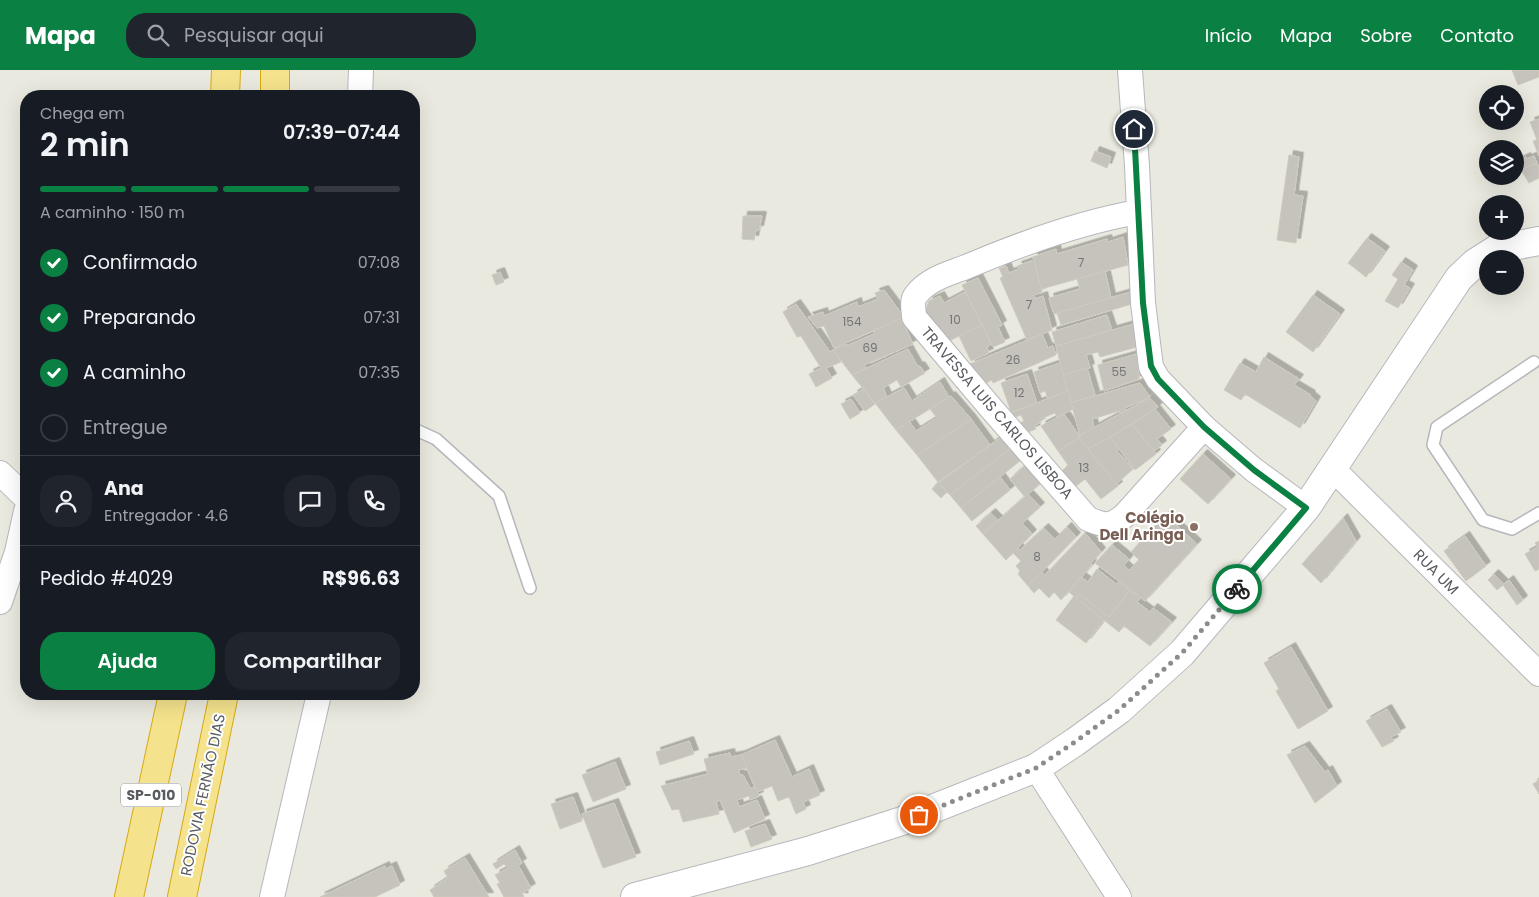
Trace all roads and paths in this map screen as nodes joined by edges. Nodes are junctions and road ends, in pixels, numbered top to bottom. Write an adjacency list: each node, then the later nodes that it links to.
1 (226, 70): 5 (highway)
2 (275, 70): 6 (highway)
3 (361, 70): 7 (street)
4 (1130, 70): 8 (street)
5 (225, 90)
6 (274, 90)
7 (360, 90)
8 (1138, 212): 11 (street); 11 (street, TRAVESSA LUIS CARLOS LISBOA)
9 (1539, 241): 13 (main road)
10 (1538, 364): 17 (lane)
11 (1204, 427): 16 (street)
12 (420, 432): 19 (lane)
13 (1334, 469): 16 (main road); 21 (street, RUA UM)
14 (0, 473): 15 (street)
15 (20, 492)
16 (1306, 508): 25 (main road)
17 (1539, 513)
18 (20, 538): 20 (street)
19 (530, 588)
20 (0, 602)
21 (1539, 674)
22 (171, 700): 26 (highway, SP-010)
23 (223, 700): 27 (highway, RODOVIA FERNÃO DIAS / SP-010)
24 (318, 700): 28 (street)
25 (1036, 768): 29 (main road); 30 (street)
26 (129, 897)
27 (182, 897)
28 (272, 897)
29 (635, 897)
30 (1119, 897)

